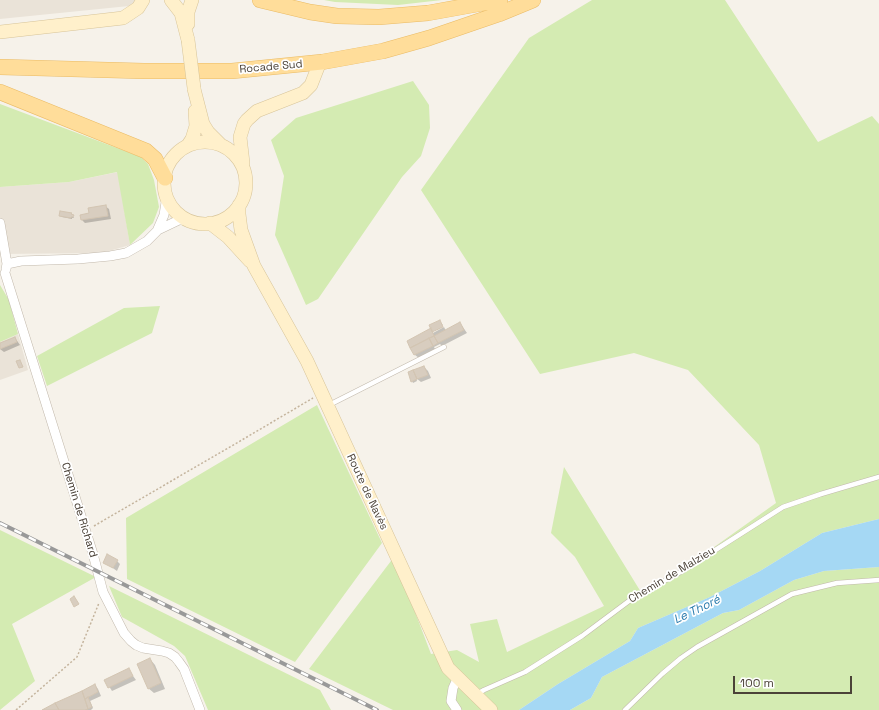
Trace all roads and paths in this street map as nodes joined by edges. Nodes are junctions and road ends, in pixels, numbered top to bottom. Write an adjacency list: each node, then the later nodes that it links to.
1 (143, 0): 7 (main road)
2 (171, 0): 8 (main road, Route de Navès)
3 (192, 0): 8 (main road, Route de Navès)
4 (260, 0): 5 (main road)
5 (500, 0)
6 (532, 0): 9 (main road, Rocade Sud)
7 (0, 32)
8 (188, 39): 11 (main road, Route de Navès, bridge)
9 (322, 62): 10 (main road, Rocade Sud); 15 (main road)
10 (0, 67)
11 (194, 89): 13 (main road, Route de Navès); 14 (main road, Route de Navès)
12 (0, 92): 16 (main road)
13 (220, 144): 14 (main road, Route de Navès); 15 (main road, Route de Navès)
14 (188, 145): 16 (main road, Route de Navès)
15 (243, 167): 18 (main road, Route de Navès)
16 (165, 178): 17 (main road, Route de Navès)
17 (167, 196): 19 (main road, Route de Navès); 22 (street)
18 (239, 205): 21 (main road, Route de Navès); 23 (main road, Route de Navès)
19 (188, 220): 21 (main road, Route de Navès); 22 (street)
20 (0, 223): 24 (street, Chemin de Richard)
21 (210, 223): 23 (main road, Route de Navès)
22 (157, 231): 24 (street)
23 (254, 266): 26 (main road, Route de Navès)
24 (4, 270): 29 (street, Chemin de Richard)
25 (444, 347): 27 (lane)
26 (322, 392): 27 (main road, Route de Navès); 29 (path)
27 (328, 406): 32 (main road, Route de Navès)
28 (879, 477): 33 (lane, Chemin de Malzieu)
29 (86, 531): 31 (street, Chemin de Richard)
30 (879, 580): 38 (lane)
31 (103, 592): 35 (path); 36 (street, Chemin de Richard)
32 (458, 678): 33 (main road, Route de Navès); 37 (street)
33 (476, 695): 34 (main road, Route de Navès)
34 (490, 709)
35 (16, 710)
36 (200, 710)
37 (457, 710)
38 (625, 710)

